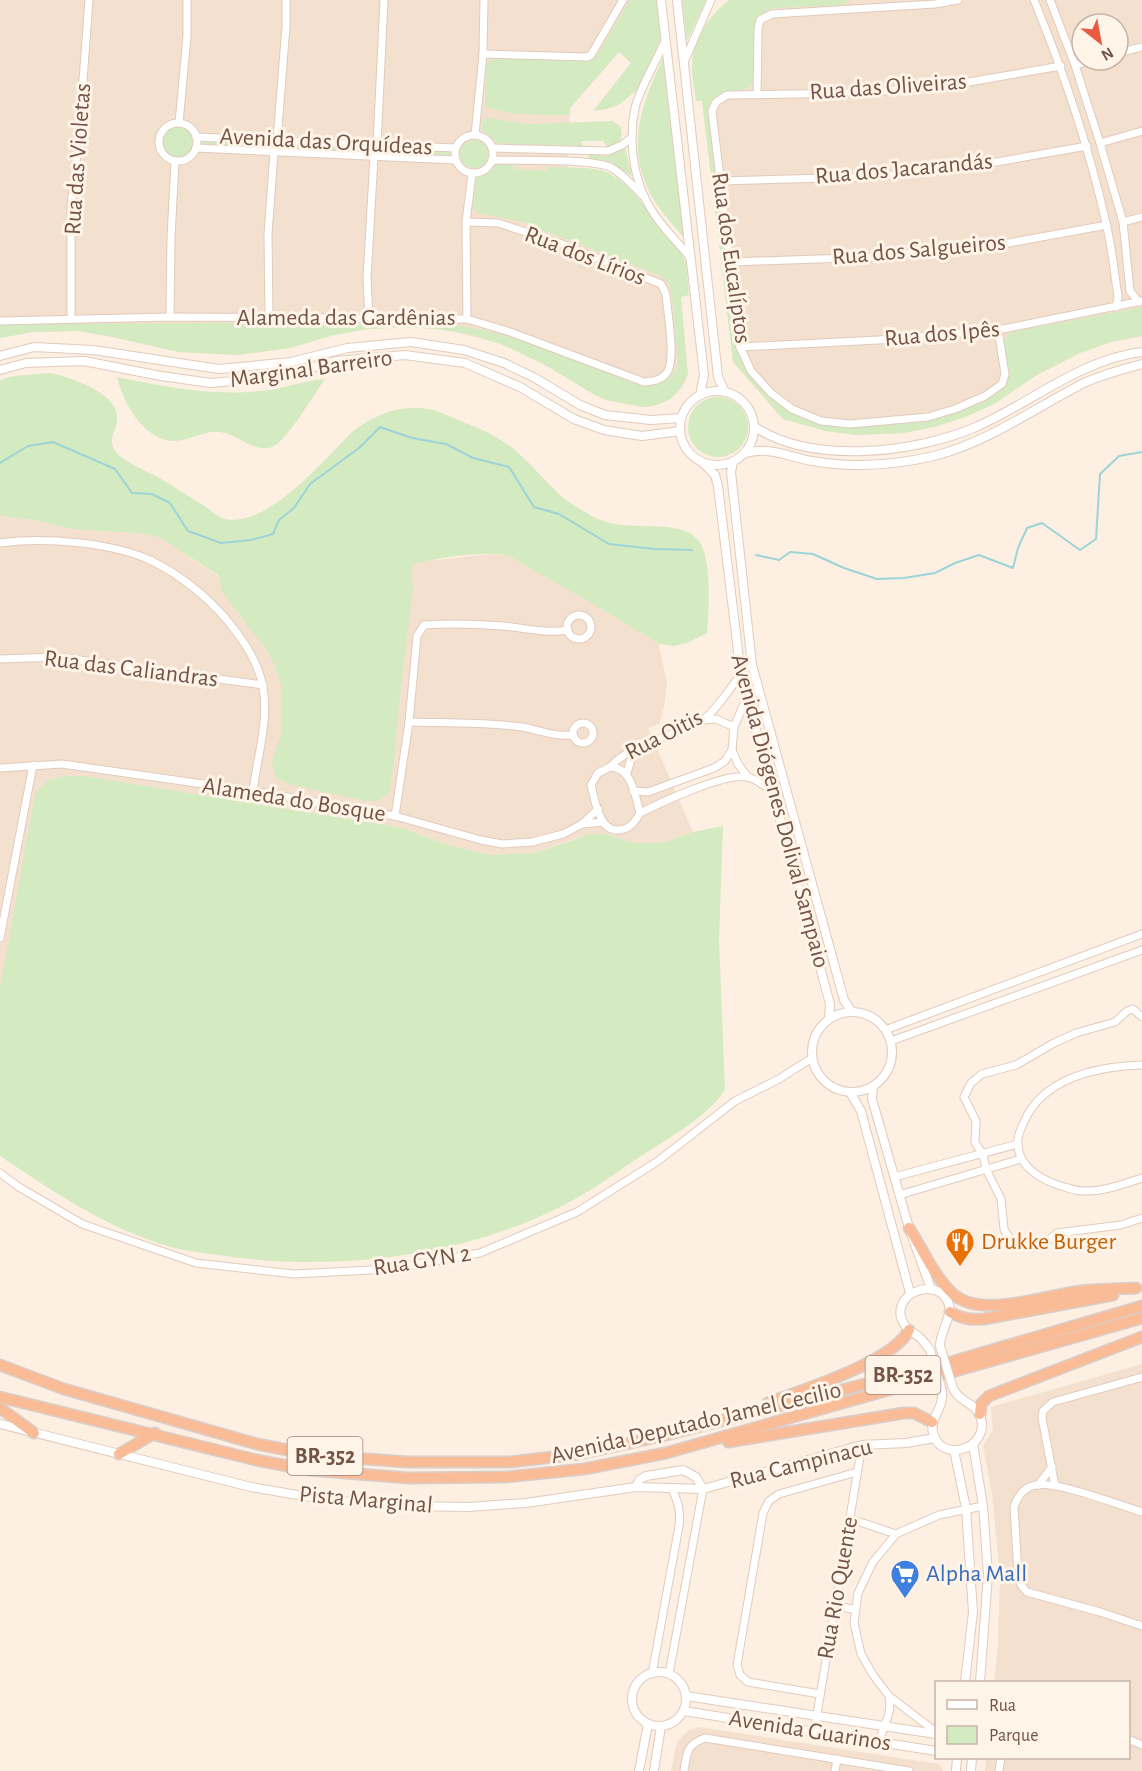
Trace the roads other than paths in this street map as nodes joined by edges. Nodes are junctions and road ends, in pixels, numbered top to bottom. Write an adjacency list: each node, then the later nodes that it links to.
1 (89, 0): 62 (street, Rua das Violetas)
2 (187, 0): 27 (street)
3 (286, 0): 32 (street)
4 (384, 0): 34 (street)
5 (484, 0): 19 (street)
6 (623, 0): 19 (street)
7 (661, 0): 17 (street)
8 (677, 0): 20 (street)
9 (711, 0): 20 (street)
10 (856, 0): 14 (street)
11 (958, 0): 14 (street)
12 (1034, 0): 16 (street)
13 (1050, 0): 15 (street)
14 (858, 9): 23 (street)
15 (1058, 21): 16 (street); 18 (street)
16 (1044, 25): 21 (street)
17 (665, 41): 31 (street); 57 (street)
18 (1070, 50)
19 (483, 54): 29 (street)
20 (684, 62): 74 (street)
21 (1062, 66): 23 (street, Rua das Oliveiras); 26 (street)
22 (1078, 72): 25 (street)
23 (757, 95): 24 (street, Rua das Oliveiras)
24 (716, 102): 50 (street, Rua dos Eucalíptos)
25 (1087, 103): 26 (street); 33 (street)
26 (1074, 106): 35 (street)
27 (179, 123): 30 (street); 45 (street)
28 (1142, 131): 33 (street)
29 (475, 135): 37 (street); 38 (street)
30 (196, 137): 32 (street, Avenida das Orquídeas); 36 (street)
31 (631, 138): 41 (street); 52 (street)
32 (277, 140): 34 (street, Avenida das Orquídeas)
33 (1100, 143): 49 (street)
34 (377, 144): 37 (street, Avenida das Orquídeas)
35 (1087, 146): 50 (street, Rua dos Jacarandás); 51 (street)
36 (196, 148): 40 (street, Avenida das Orquídeas); 45 (street)
37 (455, 148): 43 (street)
38 (492, 148): 39 (street); 44 (street)
39 (541, 150): 41 (street); 46 (street)
40 (274, 152): 42 (street, Avenida das Orquídeas); 63 (street)
41 (583, 152): 47 (street)
42 (374, 156): 43 (street, Avenida das Orquídeas); 64 (street)
43 (455, 160): 48 (street)
44 (492, 160): 46 (street); 48 (street)
45 (176, 161): 61 (street)
46 (540, 161): 47 (street)
47 (583, 163): 52 (street)
48 (472, 174): 54 (street)
49 (1109, 178): 51 (street); 55 (street)
50 (720, 181): 58 (street, Rua dos Eucalíptos)
51 (1096, 183): 56 (street)
52 (645, 199): 57 (street)
53 (1142, 217): 55 (street)
54 (466, 222): 65 (street); 71 (street, Rua dos Lírios)
55 (1123, 222): 59 (street)
56 (1107, 225): 58 (street, Rua dos Salgueiros); 60 (street)
57 (689, 256): 75 (street)
58 (730, 262): 68 (street, Rua dos Eucalíptos)
59 (1141, 301): 60 (street, Rua dos Ipês)
60 (1116, 307): 67 (street, Rua dos Ipês)
61 (170, 317): 62 (street, Alameda das Gardênias); 63 (street, Alameda das Gardênias)
62 (71, 318): 66 (street, Alameda das Gardênias)
63 (269, 318): 64 (street, Alameda das Gardênias)
64 (369, 318): 65 (street, Alameda das Gardênias)
65 (467, 319): 71 (street, Alameda das Gardênias)
66 (0, 321)
67 (998, 330): 68 (street, Rua dos Ipês); 68 (street, Rua dos Eucalíptos)
68 (740, 347)
69 (1142, 352): 77 (street)
70 (0, 356): 76 (street, Marginal Barreiro)
71 (672, 363)
72 (1142, 364): 79 (street)
73 (0, 370): 78 (street, Marginal Barreiro)
74 (725, 392): 75 (street); 77 (street)
75 (700, 395): 76 (street)
76 (681, 418): 78 (street)
77 (755, 427): 79 (street)
78 (680, 431): 81 (street)
79 (746, 453): 80 (street)
80 (733, 462): 81 (street); 116 (street, Avenida Diógenes Dolival Sampaio)
81 (704, 464): 85 (street, Avenida Diógenes Dolival Sampaio)
82 (0, 543): 86 (street)
83 (568, 630): 89 (street)
84 (0, 659): 86 (street, Rua das Caliandras)
85 (741, 675): 87 (street, Avenida Diógenes Dolival Sampaio); 88 (street, Rua Oitis)
86 (263, 685): 102 (street)
87 (746, 699): 90 (street); 101 (street, Avenida Diógenes Dolival Sampaio)
88 (703, 720): 90 (street); 92 (street, Rua Oitis)
89 (409, 722): 91 (street); 106 (street)
90 (734, 727): 93 (street)
91 (573, 735)
92 (634, 749): 95 (street, Rua Oitis); 98 (street)
93 (732, 750): 97 (street); 99 (street)
94 (33, 765): 96 (street, Alameda do Bosque); 102 (street, Alameda do Bosque); 110 (street)
95 (610, 767): 98 (street); 104 (street)
96 (0, 768)
97 (701, 772): 100 (street); 103 (street)
98 (627, 773): 103 (street)
99 (748, 777): 100 (street); 101 (street)
100 (706, 786): 105 (street)
101 (771, 790): 118 (street, Avenida Diógenes Dolival Sampaio)
102 (253, 791): 106 (street, Alameda do Bosque)
103 (633, 791): 105 (street)
104 (598, 809): 107 (street); 108 (street, Alameda do Bosque)
105 (640, 813): 107 (street)
106 (395, 816): 108 (street, Alameda do Bosque)
107 (603, 822): 108 (street, Alameda do Bosque)
108 (582, 824)
109 (0, 885): 110 (street)
110 (10, 885): 112 (street)
111 (1142, 934): 114 (street)
112 (0, 938)
113 (1142, 950): 115 (street)
114 (1052, 968): 115 (street); 119 (street)
115 (1057, 981): 120 (street)
116 (852, 1012): 118 (street); 119 (street)
117 (1142, 1017): 126 (street)
118 (829, 1020): 121 (street)
119 (885, 1030): 120 (street)
120 (891, 1041): 123 (street)
121 (812, 1058): 124 (street); 130 (street, Rua GYN 2)
122 (1142, 1065): 125 (street)
123 (873, 1086): 124 (street); 131 (street)
124 (850, 1092): 139 (street)
125 (1017, 1144): 126 (street); 127 (street)
126 (983, 1154): 128 (street); 129 (street)
127 (1021, 1159): 129 (street); 132 (street)
128 (945, 1164): 131 (street); 133 (street)
129 (986, 1168): 133 (street); 135 (street)
130 (0, 1173)
131 (894, 1177): 134 (street)
132 (1142, 1178)
133 (949, 1179): 134 (street)
134 (899, 1195): 136 (street)
135 (1142, 1218)
136 (909, 1228): 137 (highway); 138 (street)
137 (1139, 1288): 141 (highway)
138 (931, 1289): 139 (street); 141 (street)
139 (910, 1293): 143 (street)
140 (1142, 1306): 154 (highway, Avenida Deputado Jamel Cecilio / BR-352)
141 (950, 1312): 149 (street, bridge)
142 (1142, 1318): 159 (highway, Avenida Deputado Jamel Cecilio / BR-352)
143 (909, 1330): 150 (street, bridge); 154 (highway)
144 (1142, 1337): 149 (highway)
145 (0, 1365): 154 (highway, Avenida Deputado Jamel Cecilio / BR-352)
146 (1142, 1377): 161 (street)
147 (0, 1397): 153 (highway, Avenida Deputado Jamel Cecilio / BR-352)
148 (0, 1408): 152 (highway)
149 (980, 1414): 156 (street)
150 (932, 1422): 155 (street); 159 (highway)
151 (0, 1424): 152 (street, Pista Marginal)
152 (34, 1433): 160 (street, Pista Marginal)
153 (154, 1433): 159 (highway, Avenida Deputado Jamel Cecilio / BR-352); 160 (highway)
154 (662, 1436)
155 (934, 1438): 157 (street, Rua Campinacu); 158 (street)
156 (973, 1444): 158 (street); 168 (street)
157 (862, 1445): 162 (street, Rua Rio Quente); 167 (street, Rua Campinacu)
158 (954, 1450): 169 (street)
159 (666, 1453)
160 (119, 1454): 165 (street, Pista Marginal)
161 (1052, 1467): 163 (street); 164 (street)
162 (857, 1472): 171 (street, Rua Rio Quente); 180 (street)
163 (1038, 1485): 164 (street); 175 (street)
164 (1055, 1486): 170 (street)
165 (636, 1487): 166 (street, Pista Marginal); 167 (street)
166 (672, 1489): 167 (street, Pista Marginal); 176 (street)
167 (703, 1489): 177 (street)
168 (983, 1506): 169 (street); 179 (street)
169 (966, 1508): 172 (street); 178 (street)
170 (1142, 1512)
171 (851, 1519): 172 (street); 173 (street, Rua Rio Quente)
172 (896, 1534): 174 (street)
173 (835, 1605): 174 (street); 180 (street, Rua Rio Quente)
174 (856, 1610): 182 (street)
175 (1142, 1626)
176 (652, 1674): 177 (street); 185 (street)
177 (669, 1674): 181 (street)
178 (965, 1681)
179 (980, 1681)
180 (820, 1694): 184 (street, Rua Rio Quente)
181 (686, 1696): 183 (street); 184 (street, Avenida Guarinos)
182 (889, 1696): 187 (street); 189 (street)
183 (684, 1711): 186 (street); 188 (street, Avenida Guarinos)
184 (816, 1717): 187 (street, Avenida Guarinos); 188 (street, Rua Rio Quente)
185 (648, 1724): 186 (street); 194 (street)
186 (662, 1726): 195 (street)
187 (882, 1727): 190 (street, Avenida Guarinos); 191 (street)
188 (814, 1732): 191 (street, Avenida Guarinos)
189 (935, 1732)
190 (935, 1733)
191 (879, 1742): 192 (street, Avenida Guarinos)
192 (935, 1751)
193 (837, 1759): 196 (street); 197 (street); 198 (street)
194 (639, 1771)
195 (654, 1771)
196 (684, 1771)
197 (835, 1771)
198 (909, 1771)

